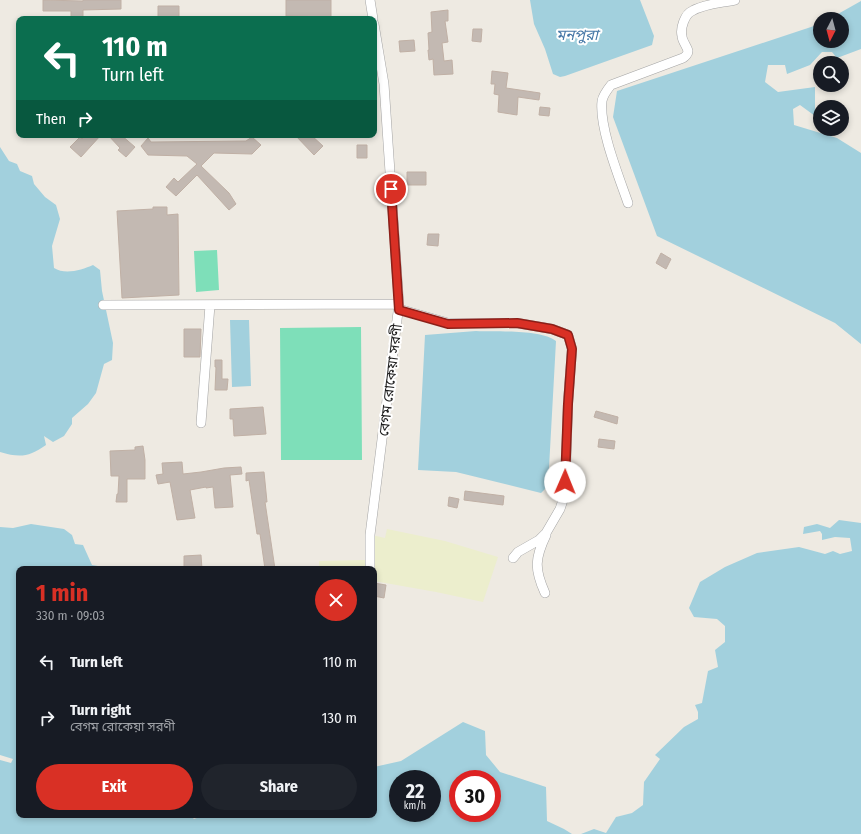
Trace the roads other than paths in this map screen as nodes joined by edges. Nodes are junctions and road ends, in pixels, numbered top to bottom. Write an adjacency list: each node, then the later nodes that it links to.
1 (370, 0): 3 (street)
2 (735, 0): 6 (street)
3 (373, 16)
4 (377, 62): 5 (street, বেগম রোকেয়া সরণী)
5 (378, 74): 9 (street, বেগম রোকেয়া সরণী)
6 (628, 203)
7 (103, 305): 8 (street)
8 (210, 305): 9 (street); 10 (street)
9 (399, 307): 11 (street); 13 (street, বেগম রোকেয়া সরণী)
10 (201, 423)
11 (546, 533): 12 (street); 14 (street)
12 (513, 558)
13 (370, 566)
14 (545, 593)

